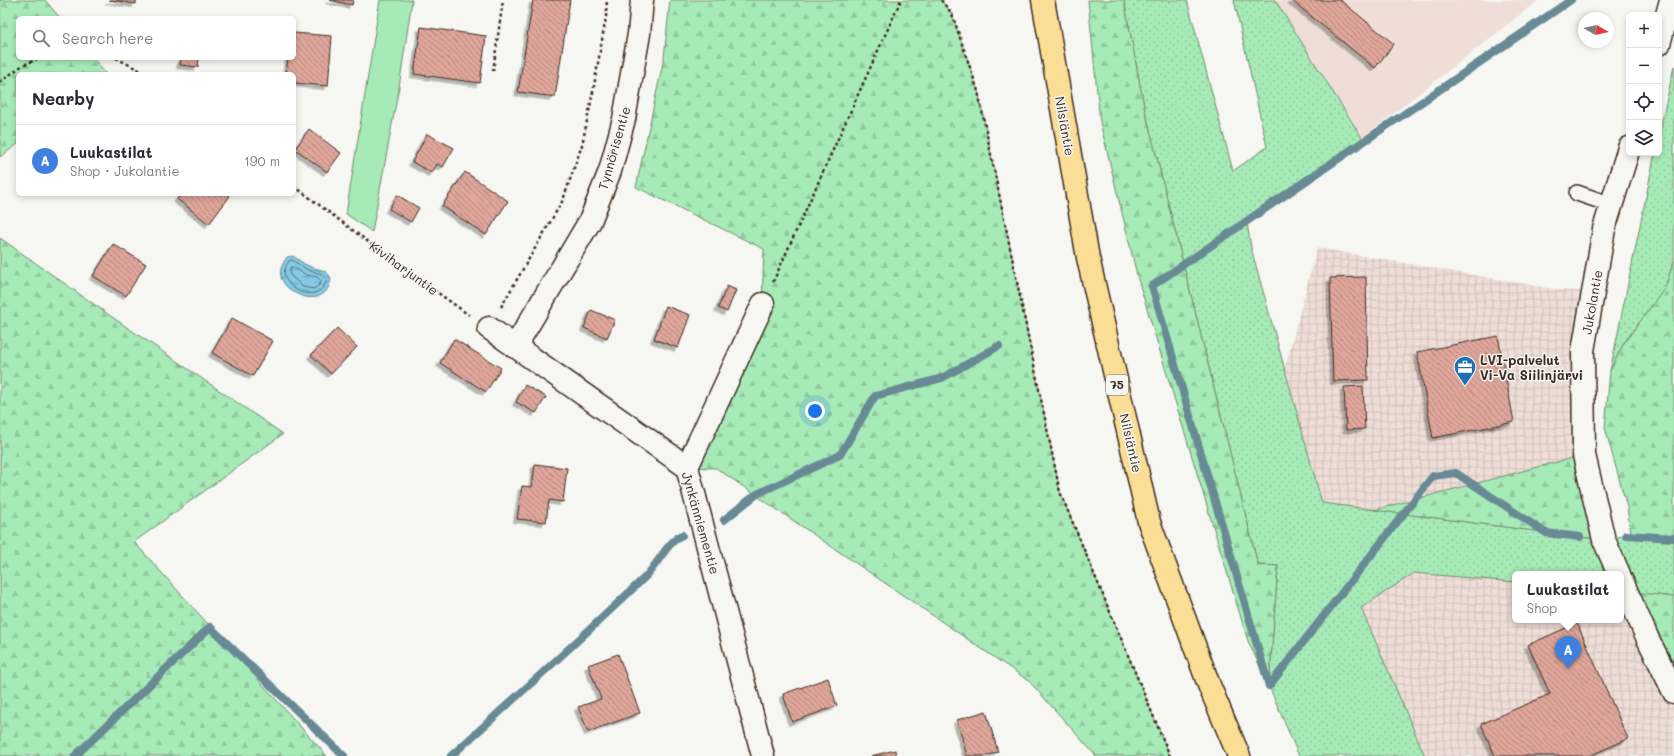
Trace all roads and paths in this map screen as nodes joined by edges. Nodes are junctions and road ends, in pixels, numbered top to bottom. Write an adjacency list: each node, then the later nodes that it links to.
1 (503, 0): 11 (path)
2 (607, 0): 19 (path)
3 (642, 0): 20 (street, Tynnörisentie)
4 (901, 0): 18 (path)
5 (941, 0): 26 (path)
6 (1043, 0): 27 (main road, Nilsiäntie / 75)
7 (1671, 0): 8 (street)
8 (1662, 33)
9 (35, 60): 13 (path)
10 (120, 60): 12 (path)
11 (493, 71)
12 (143, 72)
13 (0, 82)
14 (1627, 156): 17 (street, Jukolantie)
15 (296, 188): 19 (path, Kiviharjuntie)
16 (1577, 193): 17 (lane)
17 (1612, 205): 22 (street, Jukolantie)
18 (762, 304): 21 (street)
19 (489, 328): 20 (street)
20 (516, 347): 21 (street, Jynkänniementie)
21 (687, 467): 25 (street, Jynkänniementie)
22 (1618, 571)
23 (1624, 585): 24 (street)
24 (1672, 684)
25 (763, 756)
26 (1170, 756)
27 (1239, 756)

